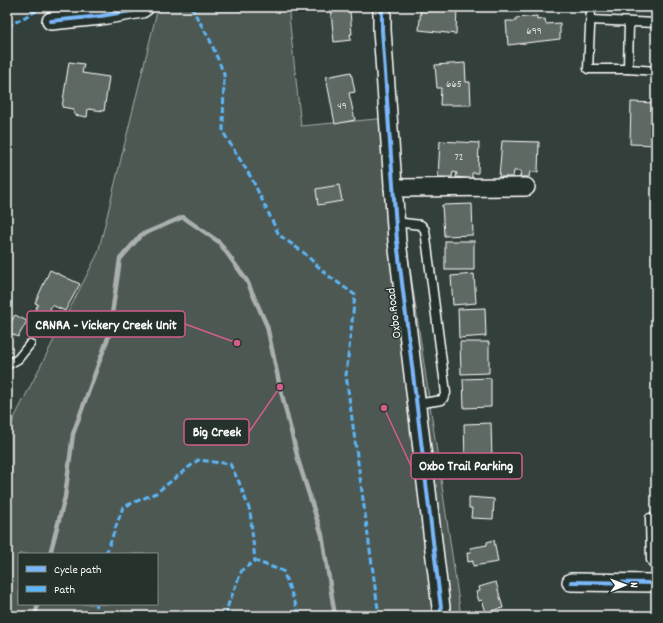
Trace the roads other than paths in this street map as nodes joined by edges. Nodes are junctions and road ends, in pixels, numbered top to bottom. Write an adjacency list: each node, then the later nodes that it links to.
1 (145, 7): 5 (street)
2 (382, 7): 11 (street, Oxbo Road)
3 (591, 7): 4 (lane)
4 (591, 20): 6 (lane); 8 (lane)
5 (51, 21)
6 (629, 22): 7 (lane); 8 (lane)
7 (656, 23)
8 (628, 69): 9 (lane)
9 (656, 71)
10 (526, 187): 11 (street)
11 (393, 188): 12 (street, Oxbo Road)
12 (395, 222): 15 (street, Oxbo Road); 15 (lane)
13 (30, 344): 14 (lane)
14 (7, 365)
15 (416, 404): 20 (street, Oxbo Road)
16 (650, 518): 17 (lane)
17 (656, 567)
18 (571, 582): 19 (street)
19 (656, 583)
20 (442, 616)

